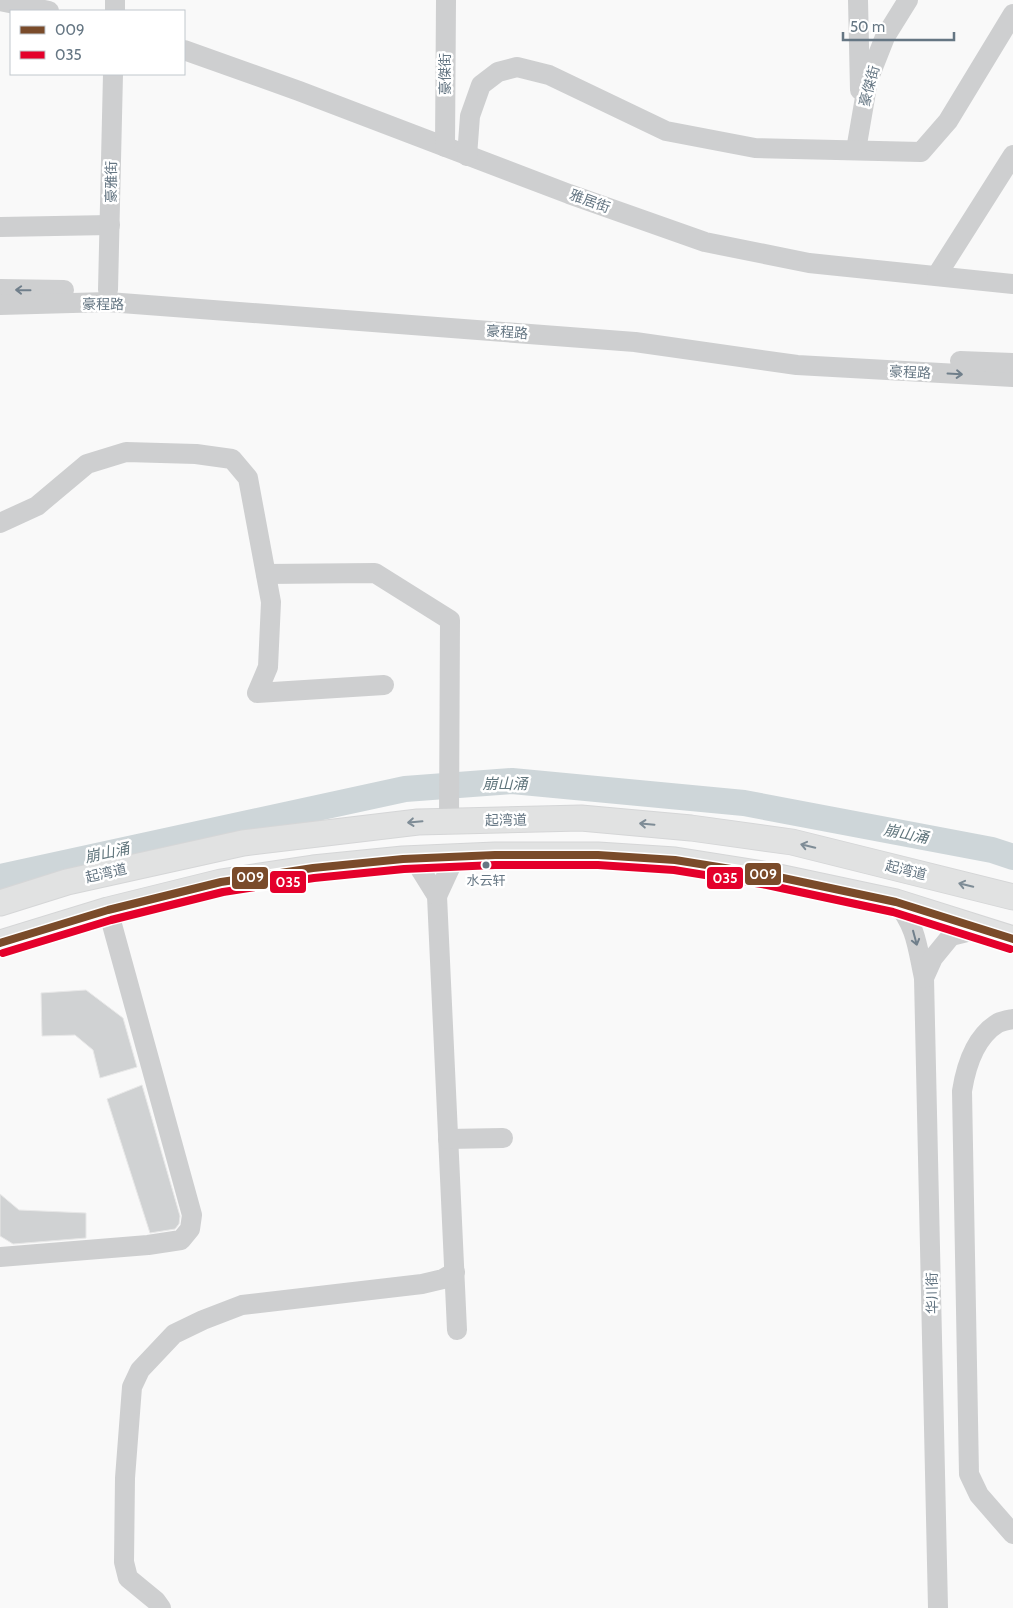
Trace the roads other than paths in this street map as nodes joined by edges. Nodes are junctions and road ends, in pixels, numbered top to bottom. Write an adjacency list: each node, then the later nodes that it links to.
1 (446, 0): 10 (street, 豪傑街)
2 (858, 0): 9 (street)
3 (908, 0): 9 (street, 豪傑街)
4 (0, 1): 5 (street)
5 (44, 10)
6 (1013, 14): 11 (street)
7 (185, 50): 10 (street, 雅居街)
8 (113, 75): 14 (street, 豪雅街)
9 (861, 119): 11 (street, 豪傑街)
10 (445, 147): 13 (street, 雅居街)
11 (856, 150): 13 (street)
12 (1013, 155): 16 (street)
13 (467, 156): 16 (street, 雅居街)
14 (110, 225): 15 (street); 19 (street, 豪雅街)
15 (0, 227)
16 (937, 275): 17 (street, 雅居街)
17 (1013, 284)
18 (0, 290): 19 (street, 豪程路, one-way to 18)
19 (108, 290): 21 (street, 豪程路)
20 (0, 305): 22 (street, 豪程路, one-way to 22)
21 (1013, 363)
22 (1013, 377)
23 (0, 523): 24 (street)
24 (266, 574): 25 (street); 26 (street)
25 (384, 685)
26 (449, 811): 30 (main road, 起湾道, one-way to 26); 31 (main road, 起湾道, one-way to 31)
27 (456, 857): 28 (main road); 29 (street); 32 (main road)
28 (414, 859): 29 (street); 33 (main road)
29 (437, 896): 40 (street)
30 (1013, 897)
31 (0, 902)
32 (896, 902): 34 (main road); 37 (street, 华川街, one-way to 37)
33 (108, 910): 36 (main road); 41 (street)
34 (979, 929): 35 (main road); 37 (street, 华川街)
35 (1013, 939)
36 (0, 943)
37 (924, 978): 45 (street, 华川街)
38 (1013, 1019): 44 (street)
39 (503, 1138): 40 (street)
40 (448, 1139): 42 (street)
41 (0, 1256)
42 (455, 1272): 43 (street); 49 (street)
43 (457, 1330)
44 (967, 1359): 45 (street); 46 (street)
45 (934, 1360): 47 (street, 华川街)
46 (967, 1440): 47 (street); 48 (street)
47 (935, 1441): 50 (street, 华川街)
48 (1013, 1534)
49 (161, 1608)
50 (938, 1608)

